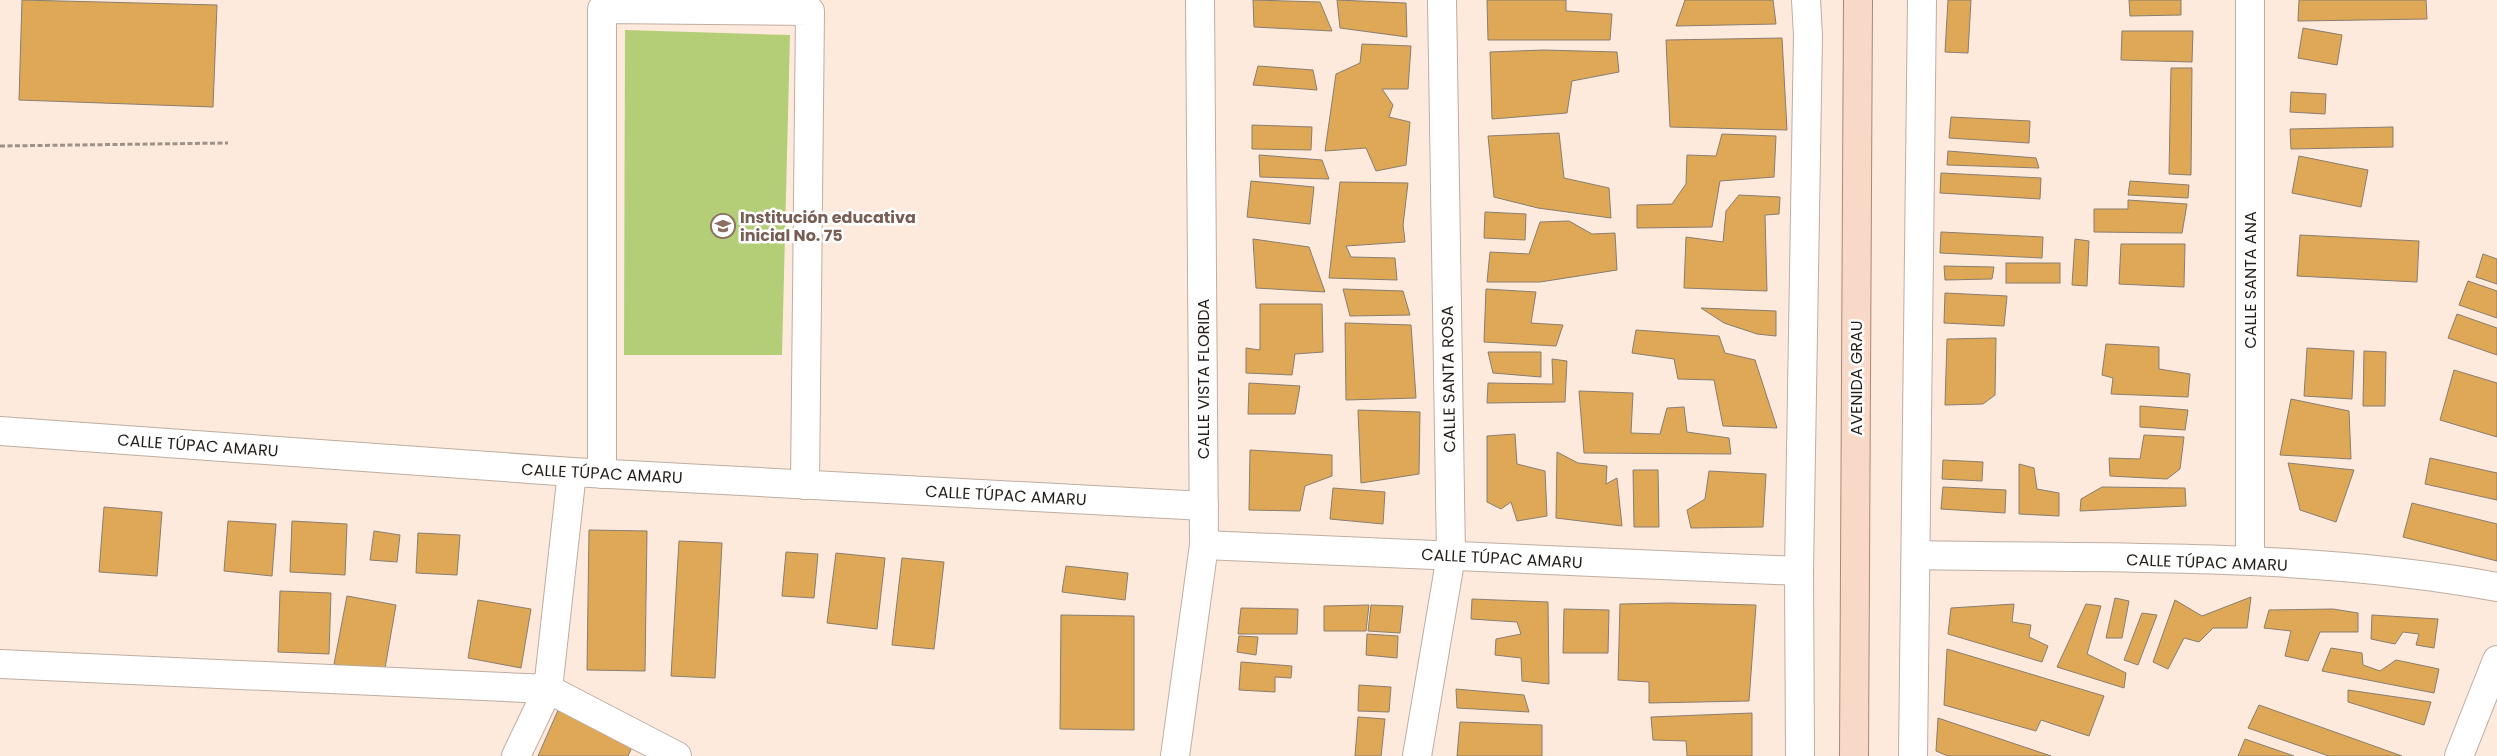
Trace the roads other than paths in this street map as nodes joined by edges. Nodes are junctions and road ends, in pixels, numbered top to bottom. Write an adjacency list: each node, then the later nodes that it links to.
1 (1200, 0): 11 (street, CALLE VISTA FLORIDA)
2 (1442, 0): 14 (street, CALLE SANTA ROSA)
3 (1806, 0): 16 (street)
4 (1858, 0): 26 (main road, AVENIDA GRAU)
5 (1922, 0): 13 (street)
6 (2250, 0): 15 (street, CALLE SANTA ANA)
7 (0, 431): 8 (street, CALLE TÚPAC AMARU)
8 (572, 472): 9 (street, CALLE TÚPAC AMARU); 20 (street)
9 (602, 474): 10 (street, CALLE TÚPAC AMARU); 10 (street)
10 (805, 485): 11 (street, CALLE TÚPAC AMARU)
11 (1204, 506): 12 (street, CALLE VISTA FLORIDA)
12 (1204, 545): 14 (street, CALLE TÚPAC AMARU); 23 (street, CALLE VISTA FLORIDA)
13 (1916, 555): 15 (street, CALLE TÚPAC AMARU); 27 (street)
14 (1451, 556): 16 (street, CALLE TÚPAC AMARU); 24 (street, CALLE SANTA ROSA)
15 (2250, 561): 17 (street, CALLE TÚPAC AMARU)
16 (1799, 571): 25 (street)
17 (2497, 586)
18 (2497, 660): 28 (street)
19 (0, 664): 20 (street)
20 (548, 689): 21 (street); 22 (street)
21 (516, 756)
22 (677, 756)
23 (1176, 756)
24 (1417, 756)
25 (1800, 756)
26 (1854, 756)
27 (1913, 756)
28 (2459, 756)

